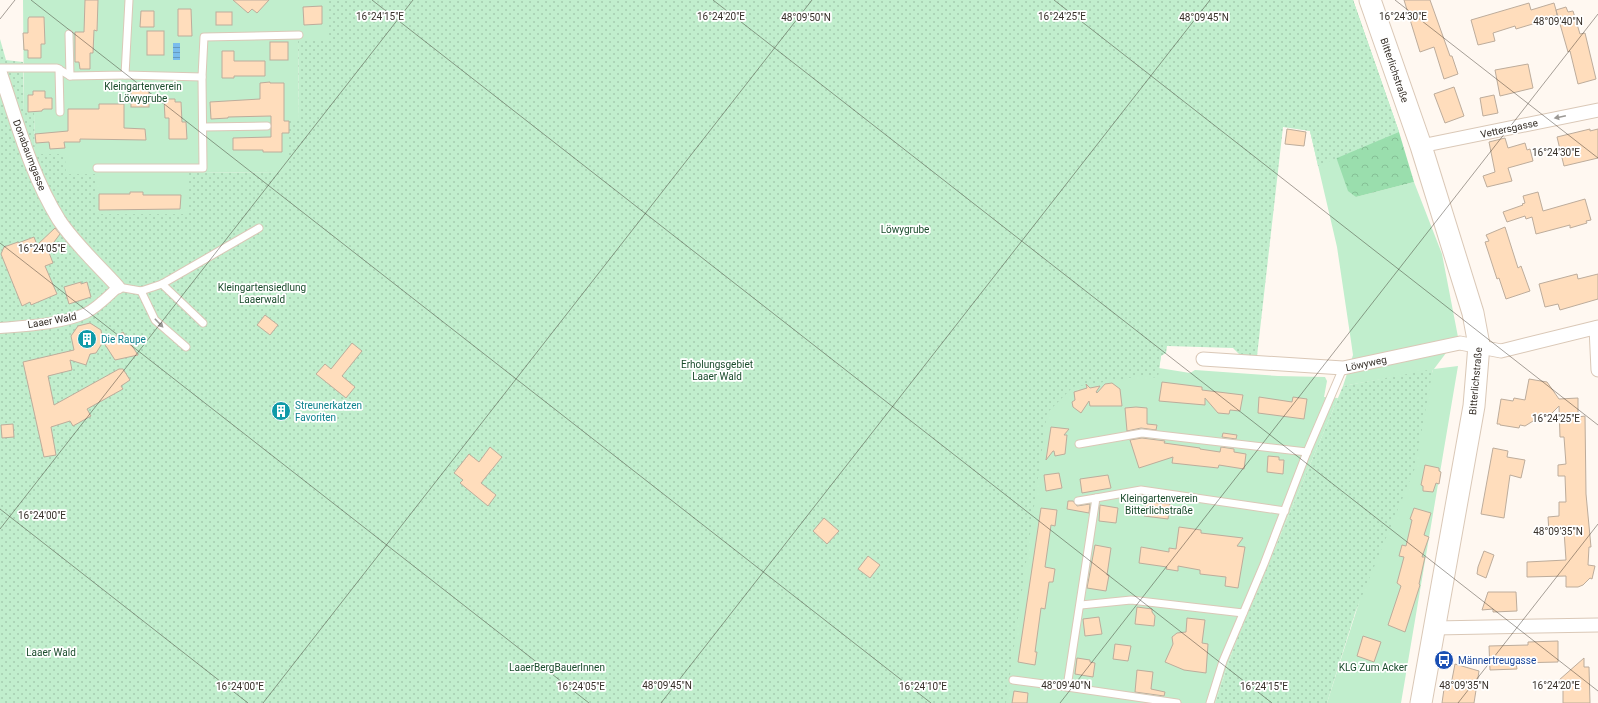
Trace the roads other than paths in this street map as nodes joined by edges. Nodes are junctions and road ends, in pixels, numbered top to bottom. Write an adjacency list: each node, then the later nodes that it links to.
1 (129, 0): 8 (lane)
2 (1370, 0): 15 (main road, Bitterlichstraße)
3 (69, 34): 9 (lane)
4 (299, 35): 10 (lane)
5 (0, 68): 6 (lane)
6 (59, 69): 9 (lane); 12 (lane)
7 (0, 72): 19 (street, Donabaumgasse)
8 (125, 75): 9 (lane); 10 (lane)
9 (70, 76)
10 (202, 77): 14 (lane)
11 (1598, 110): 15 (street, Vettersgasse, one-way to 15)
12 (60, 112)
13 (267, 126): 14 (lane)
14 (203, 127): 16 (lane)
15 (1421, 146): 24 (main road, Bitterlichstraße)
16 (97, 168)
17 (258, 228): 18 (lane)
18 (162, 284): 20 (lane); 21 (lane)
19 (118, 287): 20 (lane); 23 (street, Laaer Wald)
20 (141, 291): 25 (lane, one-way to 25)
21 (203, 323)
22 (1597, 327): 24 (street, Löwyweg); 28 (street)
23 (0, 328)
24 (1479, 345): 27 (street, Löwyweg); 37 (main road, Bitterlichstraße)
25 (186, 347)
26 (1204, 360): 27 (street, Löwyweg)
27 (1343, 368): 30 (lane)
28 (1598, 370)
29 (1079, 444): 30 (lane)
30 (1307, 452): 33 (lane)
31 (1096, 498): 32 (lane); 33 (lane); 34 (lane)
32 (1078, 501)
33 (1285, 511): 35 (lane)
34 (1081, 605): 35 (lane); 39 (lane)
35 (1243, 613): 41 (lane)
36 (1598, 625): 37 (street)
37 (1435, 628): 42 (main road, Bitterlichstraße)
38 (1013, 680): 39 (lane)
39 (1067, 688): 40 (lane)
40 (1177, 703)
41 (1210, 703)
42 (1421, 703)

